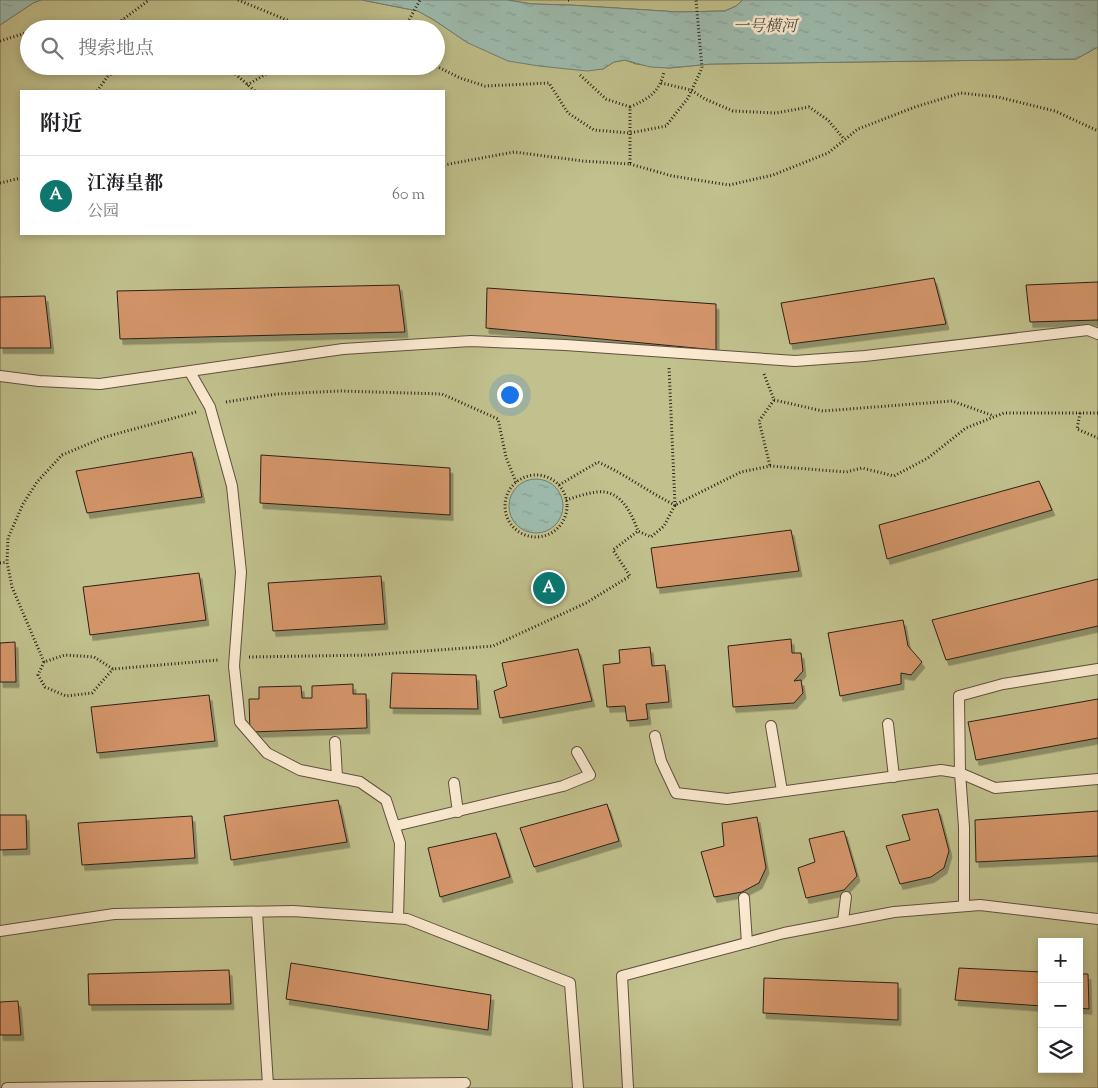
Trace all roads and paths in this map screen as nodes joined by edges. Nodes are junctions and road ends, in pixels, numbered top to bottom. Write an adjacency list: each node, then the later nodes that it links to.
1 (149, 0): 5 (path)
2 (238, 0): 6 (path)
3 (420, 0): 7 (path)
4 (696, 0): 20 (path)
5 (122, 20)
6 (287, 20)
7 (410, 20)
8 (20, 35): 9 (path)
9 (0, 41)
10 (445, 70): 23 (path)
11 (664, 72): 16 (path)
12 (110, 75): 18 (path)
13 (236, 75): 17 (path)
14 (264, 75): 17 (path)
15 (580, 75): 21 (path)
16 (661, 83): 20 (path); 21 (path)
17 (247, 84): 19 (path)
18 (98, 90)
19 (254, 90)
20 (692, 90): 23 (path); 24 (path)
21 (630, 108): 23 (path)
22 (1098, 130): 24 (path)
23 (630, 133): 25 (path)
24 (844, 140): 25 (path)
25 (630, 164): 26 (path)
26 (445, 165)
27 (20, 178): 28 (path)
28 (0, 183)
29 (1098, 334): 31 (lane)
30 (668, 353): 31 (lane); 32 (lane); 44 (path)
31 (758, 359): 34 (path)
32 (190, 372): 33 (lane); 35 (lane)
33 (0, 376)
34 (774, 400): 38 (path); 40 (path)
35 (210, 407): 41 (path); 46 (path); 48 (lane)
36 (1080, 413): 37 (path); 38 (path); 39 (path)
37 (1098, 413)
38 (995, 417): 40 (path)
39 (1098, 438)
40 (770, 466): 44 (path)
41 (516, 482): 42 (path); 43 (path)
42 (559, 485): 43 (path); 44 (path)
43 (566, 500): 45 (path)
44 (675, 505): 45 (path)
45 (638, 531): 48 (path)
46 (7, 562): 47 (path); 49 (path)
47 (0, 563)
48 (234, 657): 50 (path); 58 (lane)
49 (44, 662): 50 (path); 50 (path)
50 (113, 669)
51 (1098, 669): 57 (lane)
52 (888, 724): 59 (lane)
53 (771, 726): 62 (lane)
54 (655, 736): 62 (lane)
55 (335, 742): 58 (lane)
56 (577, 752): 63 (lane)
57 (960, 773): 59 (lane); 60 (lane); 67 (lane)
58 (338, 777): 64 (lane)
59 (894, 777): 62 (lane)
60 (1098, 779)
61 (454, 783): 63 (lane)
62 (782, 791)
63 (458, 812): 64 (lane)
64 (394, 826): 69 (lane)
65 (846, 897): 71 (lane)
66 (744, 898): 73 (lane)
67 (964, 906): 70 (lane); 71 (lane)
68 (257, 912): 69 (lane); 72 (lane); 75 (lane)
69 (398, 918): 77 (lane)
70 (1098, 919)
71 (844, 921): 73 (lane)
72 (0, 931)
73 (747, 943): 78 (lane)
74 (465, 1083): 75 (lane)
75 (268, 1086): 76 (lane)
76 (7, 1088)
77 (578, 1088)
78 (628, 1088)

